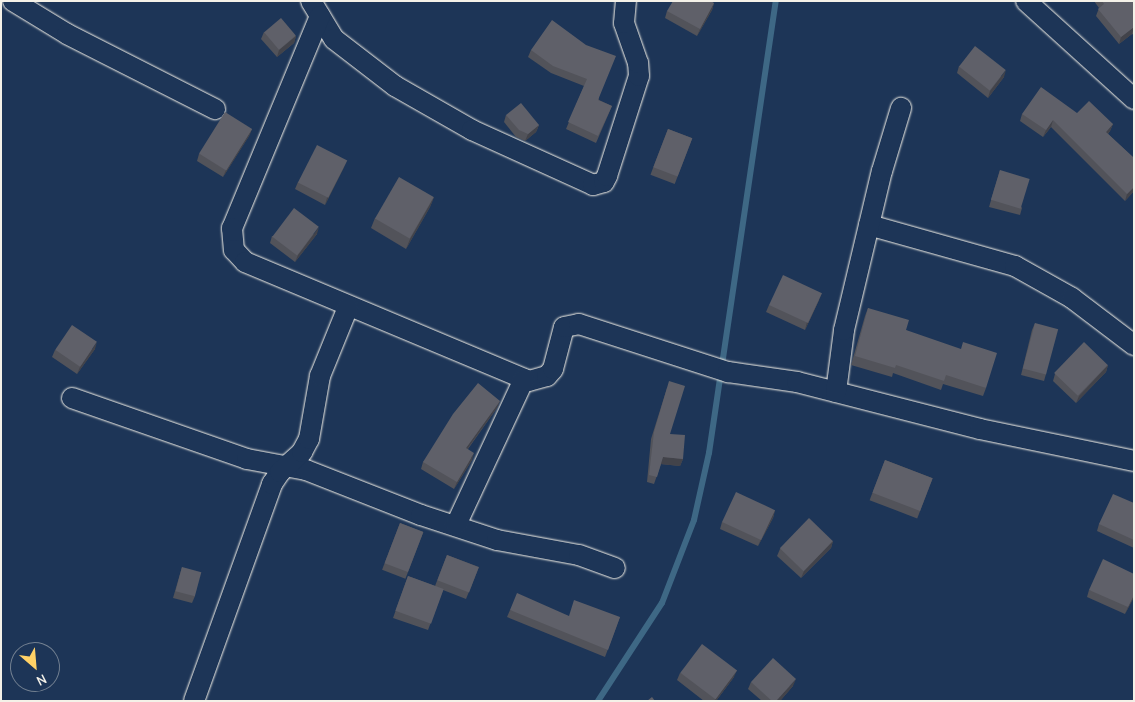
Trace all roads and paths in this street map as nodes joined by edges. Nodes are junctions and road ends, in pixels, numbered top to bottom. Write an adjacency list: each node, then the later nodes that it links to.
1 (13, 1): 7 (street)
2 (626, 1): 4 (street)
3 (1026, 1): 5 (street)
4 (315, 9): 9 (street)
5 (1134, 99)
6 (901, 108): 8 (street)
7 (215, 110)
8 (869, 225): 10 (street); 12 (street)
9 (348, 307): 11 (street); 15 (street)
10 (1134, 345)
11 (524, 379): 12 (street); 16 (street)
12 (836, 392): 14 (street)
13 (72, 398): 15 (street)
14 (1134, 461)
15 (287, 465): 16 (street); 18 (street)
16 (456, 524): 17 (street)
17 (615, 568)
18 (194, 701)

